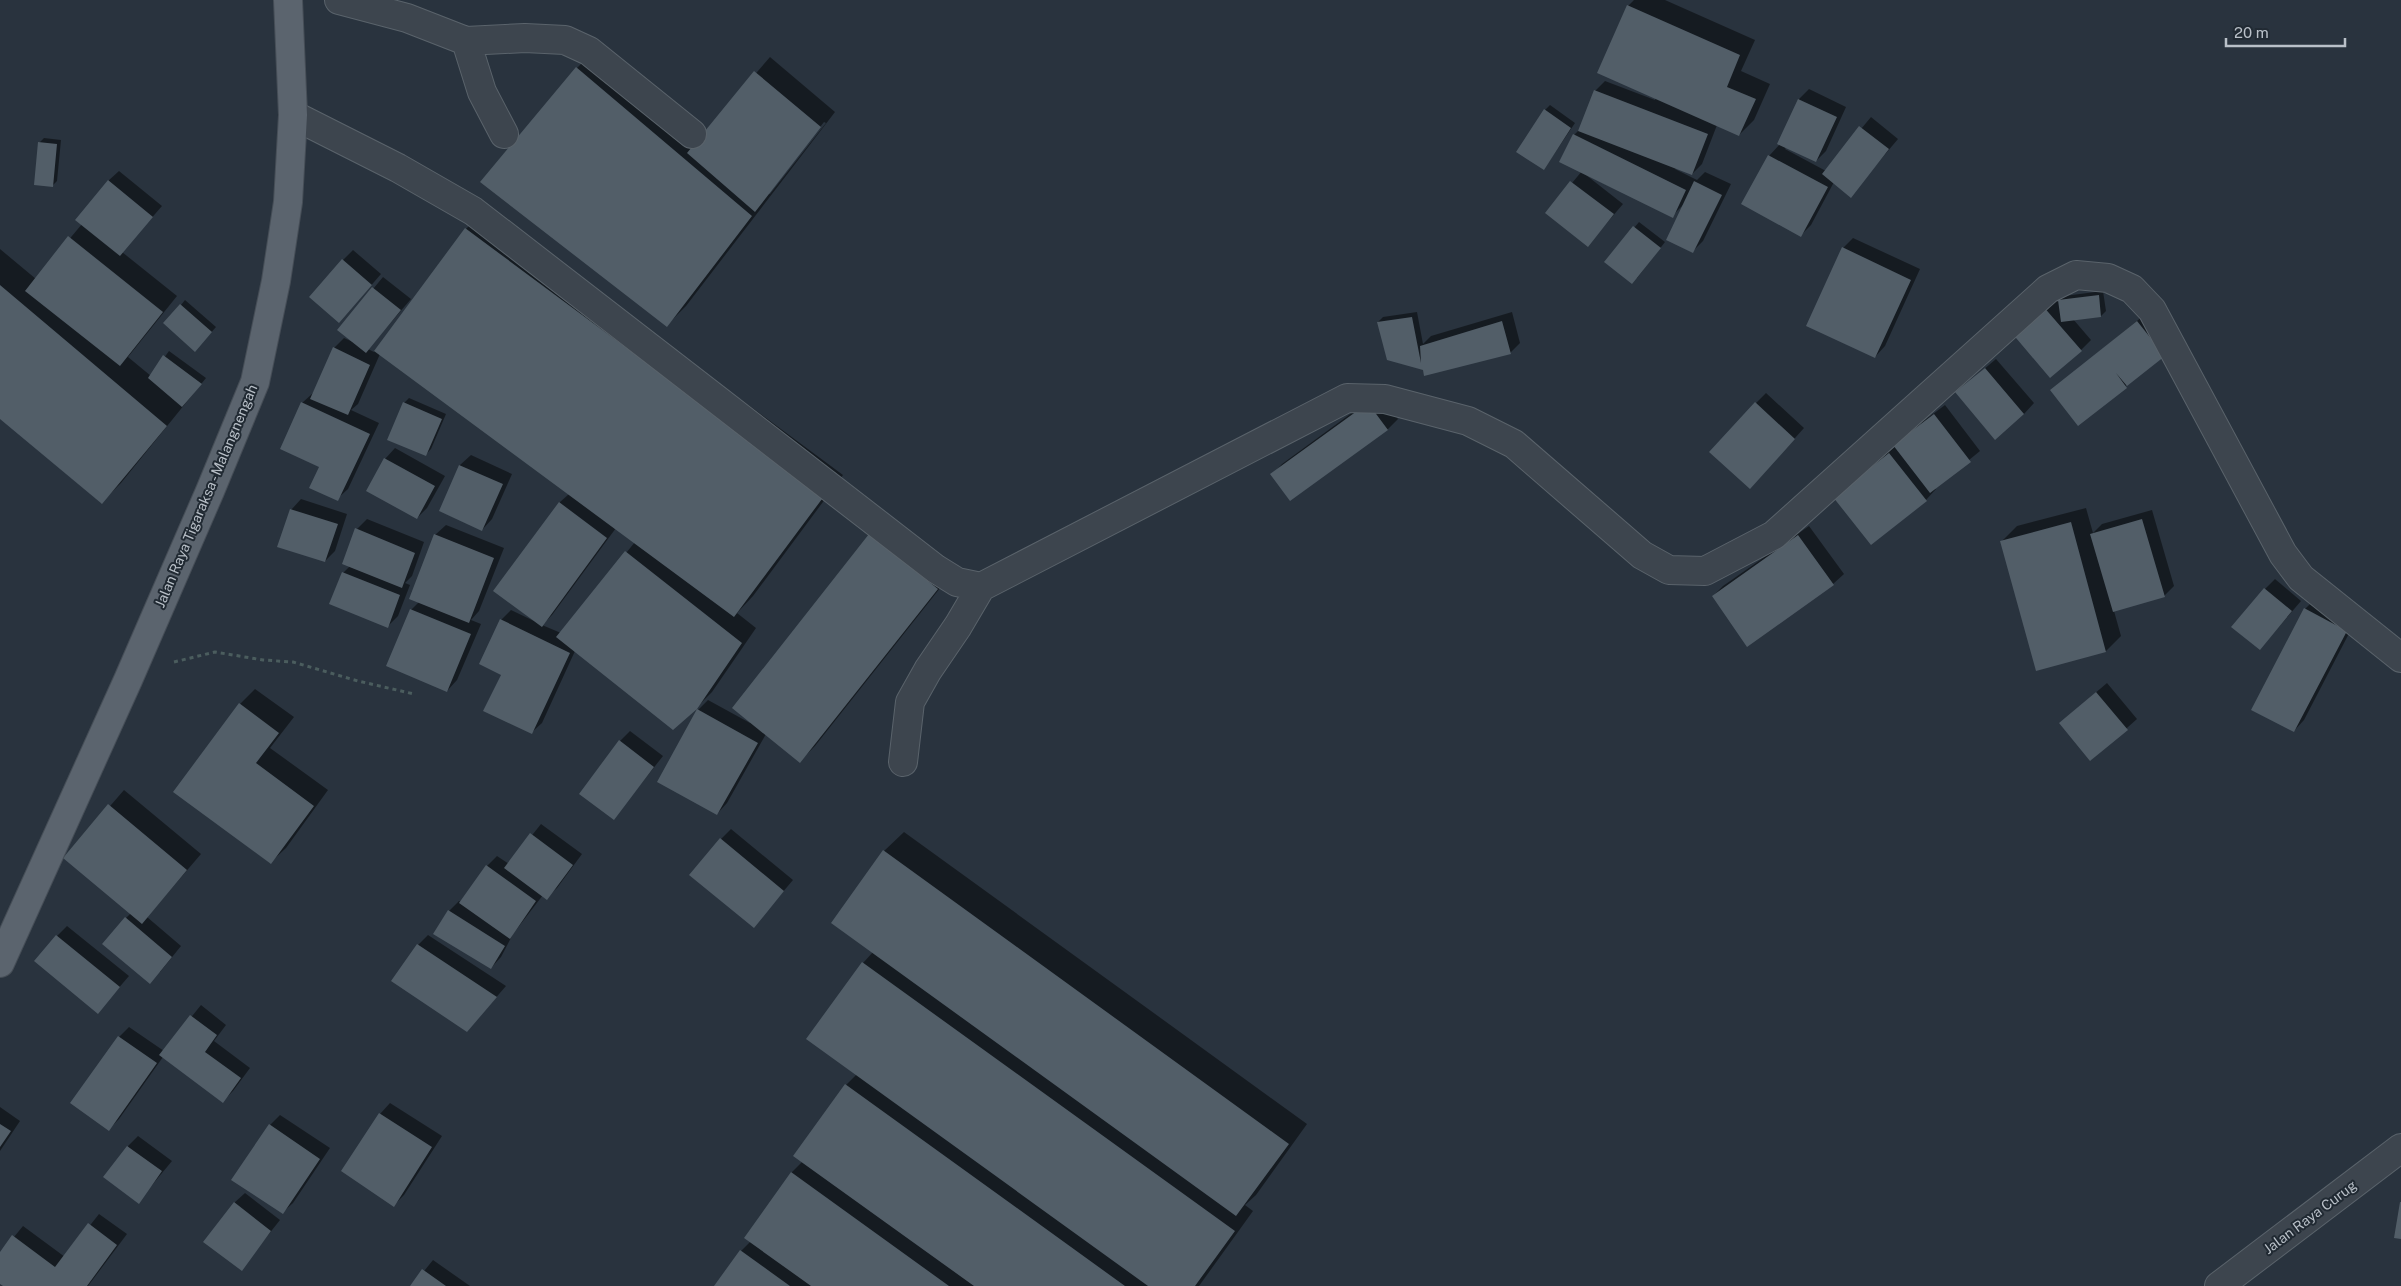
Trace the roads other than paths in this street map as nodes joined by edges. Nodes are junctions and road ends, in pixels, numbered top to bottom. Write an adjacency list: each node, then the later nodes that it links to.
1 (288, 0): 4 (main road, Jalan Raya Tigaraksa - Malangnengah)
2 (339, 0): 3 (street)
3 (466, 41): 5 (street); 6 (street)
4 (293, 115): 7 (street); 10 (main road, Jalan Raya Tigaraksa - Malangnengah)
5 (504, 134)
6 (692, 134)
7 (981, 587): 8 (street); 9 (street)
8 (2401, 658)
9 (903, 762)
10 (0, 963)
11 (2401, 1148): 12 (street, Jalan Raya Curug)
12 (2230, 1283)

